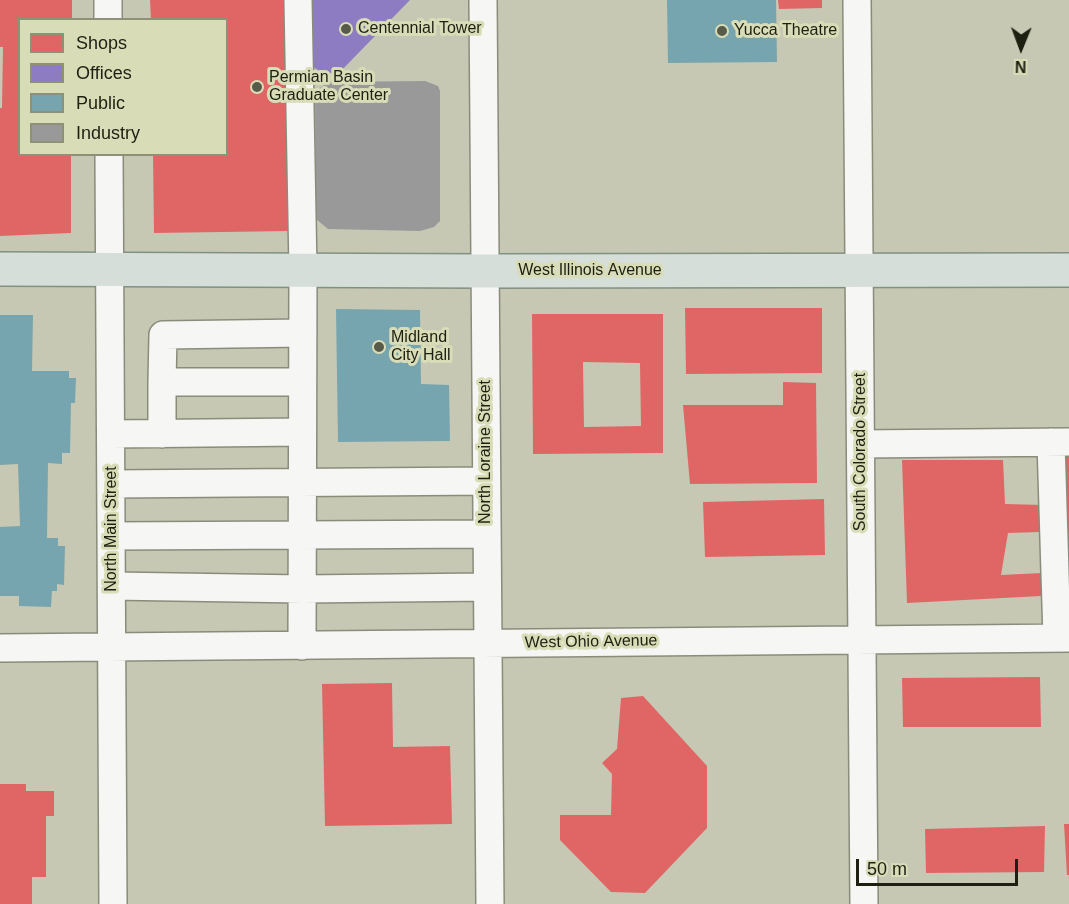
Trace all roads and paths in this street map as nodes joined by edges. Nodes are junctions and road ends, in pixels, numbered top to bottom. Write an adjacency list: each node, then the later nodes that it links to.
1 (108, 0): 5 (street)
2 (298, 0): 9 (street)
3 (483, 0): 12 (street, North Loraine Street)
4 (857, 0): 10 (street, South Colorado Street)
5 (108, 18)
6 (109, 156): 7 (street, North Main Street)
7 (110, 268): 8 (main road, West Illinois Avenue); 9 (main road, West Illinois Avenue); 17 (street, North Main Street)
8 (0, 269)
9 (303, 270): 12 (main road, West Illinois Avenue); 13 (street)
10 (859, 270): 11 (main road, West Illinois Avenue); 12 (main road, West Illinois Avenue); 20 (street, South Colorado Street)
11 (1069, 270)
12 (485, 271): 21 (street, North Loraine Street)
13 (303, 333): 14 (street); 15 (street)
14 (162, 382): 15 (street); 18 (street)
15 (302, 382): 16 (street)
16 (302, 432): 18 (street); 22 (street)
17 (111, 434): 18 (street); 23 (street, North Main Street)
18 (162, 434)
19 (1060, 442): 20 (street); 27 (street)
20 (861, 444): 32 (street, South Colorado Street)
21 (486, 481): 22 (street); 24 (street, North Loraine Street)
22 (302, 482): 23 (street); 25 (street)
23 (112, 484): 26 (street, North Main Street)
24 (487, 534): 25 (street); 29 (street, North Loraine Street)
25 (302, 535): 26 (street); 30 (street)
26 (112, 536): 28 (street, North Main Street)
27 (1062, 581): 31 (street)
28 (112, 586): 30 (street); 36 (street, North Main Street)
29 (487, 587): 30 (street); 33 (street, North Loraine Street)
30 (302, 589): 34 (street)
31 (1063, 638): 32 (street, West Ohio Avenue)
32 (862, 640): 33 (street, West Ohio Avenue); 39 (street, South Colorado Street)
33 (488, 644): 34 (street, West Ohio Avenue); 38 (street, North Loraine Street)
34 (302, 646): 36 (street, West Ohio Avenue)
35 (0, 648): 36 (street, West Ohio Avenue)
36 (113, 648): 37 (street, North Main Street)
37 (113, 904)
38 (490, 904)
39 (864, 904)

